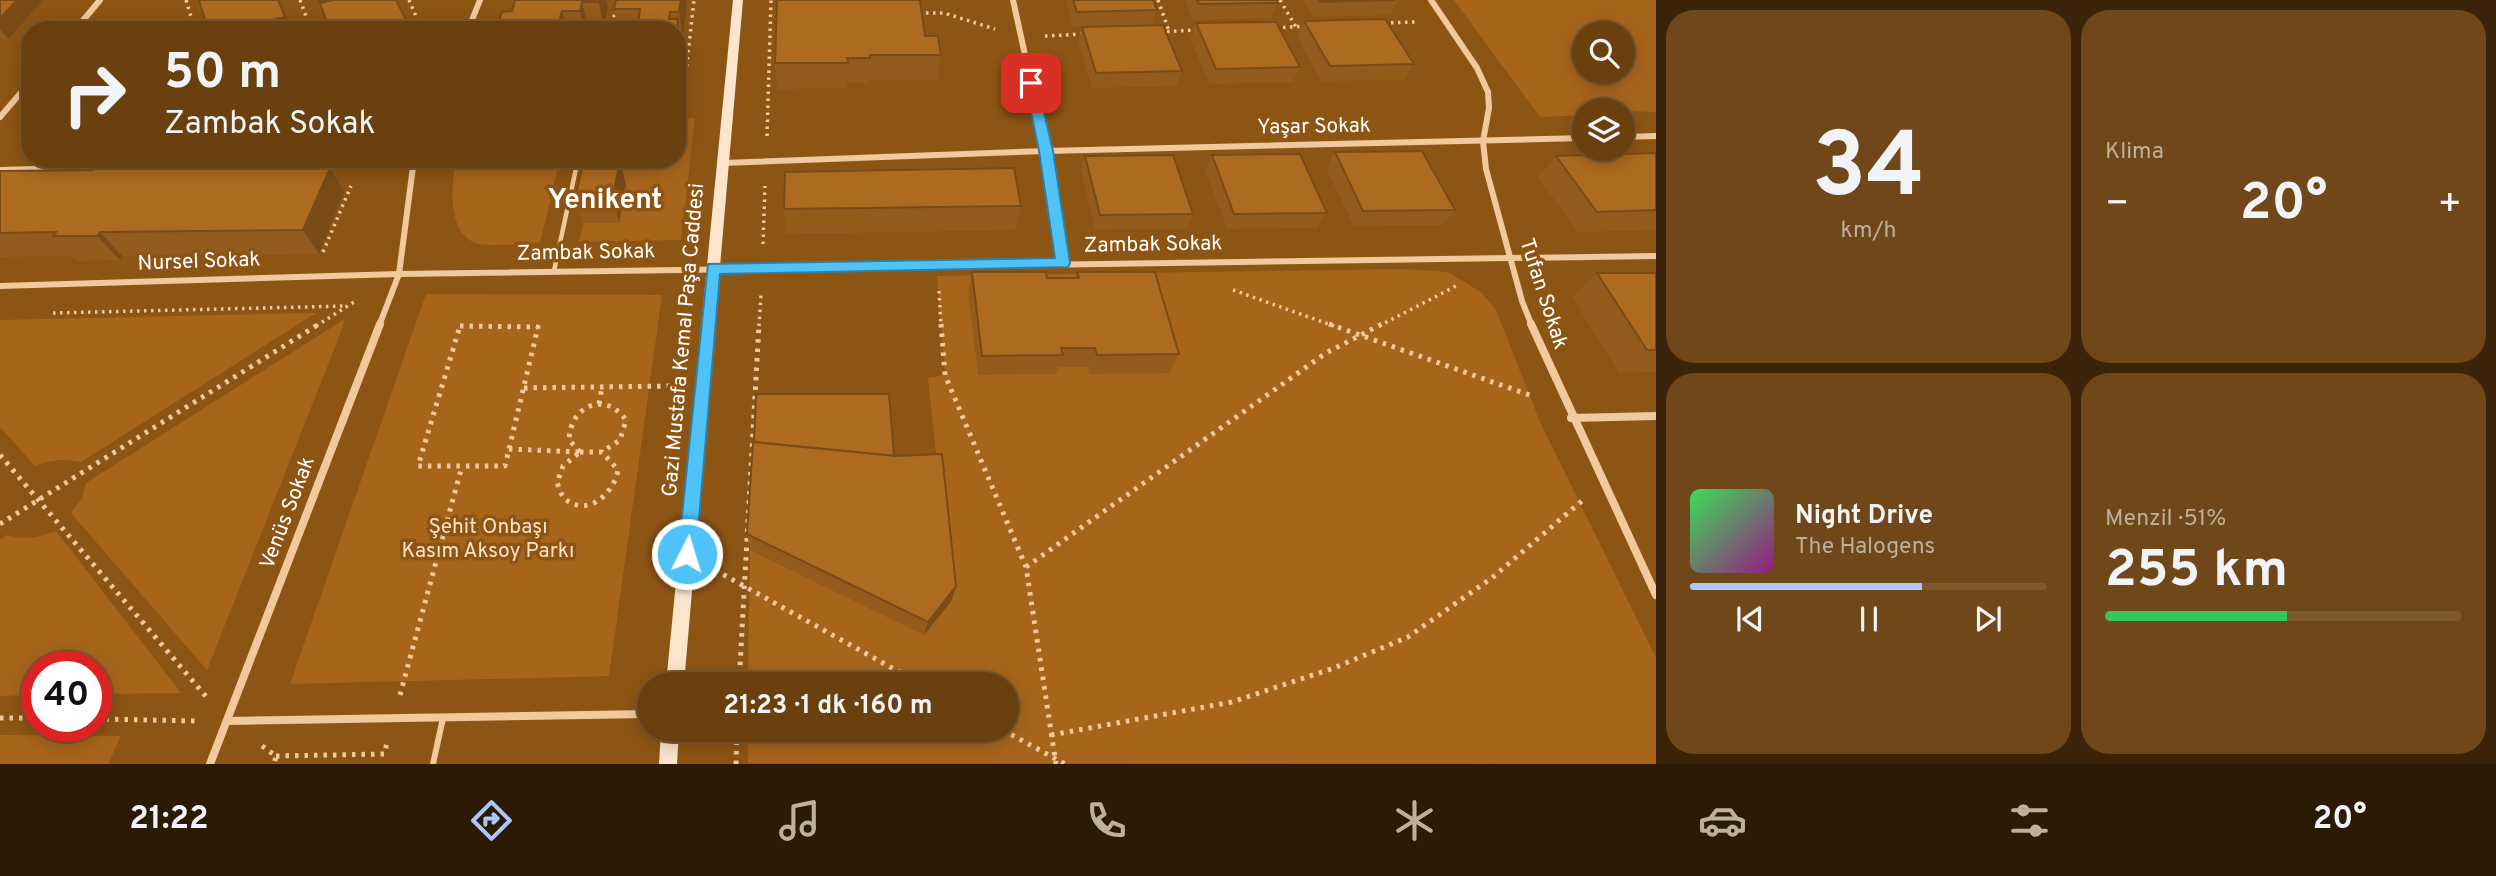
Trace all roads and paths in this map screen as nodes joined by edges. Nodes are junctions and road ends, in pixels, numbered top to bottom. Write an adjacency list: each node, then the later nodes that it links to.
1 (100, 0): 18 (street)
2 (186, 0): 19 (path)
3 (300, 0): 20 (path)
4 (409, 0): 21 (path)
5 (480, 0): 22 (street)
6 (621, 0): 23 (path)
7 (694, 0): 34 (path)
8 (738, 0): 43 (street, Gazi Mustafa Kemal Paşa Caddesi)
9 (771, 0): 17 (path)
10 (1013, 0): 41 (street)
11 (1158, 0): 30 (path)
12 (1280, 0): 27 (path)
13 (1432, 0): 40 (street, Tufan Sokak)
14 (916, 13): 15 (path)
15 (944, 13)
16 (779, 14): 17 (path)
17 (771, 15): 42 (path)
18 (82, 21)
19 (192, 21)
20 (308, 21)
21 (418, 21)
22 (472, 21)
23 (612, 21)
24 (1415, 22): 25 (path)
25 (1375, 24)
26 (1309, 26): 27 (path)
27 (1296, 27): 28 (path)
28 (1271, 28)
29 (1207, 30): 30 (path)
30 (1169, 31): 31 (path)
31 (1156, 32)
32 (1093, 34): 33 (path)
33 (1055, 36)
34 (686, 73)
35 (21, 92): 36 (street)
36 (0, 117)
37 (1656, 136): 38 (street)
38 (1635, 137)
39 (1572, 138): 40 (street, Yaşar Sokak)
40 (1483, 141): 41 (street, Yaşar Sokak); 49 (street, Tufan Sokak)
41 (1046, 151): 42 (street, Yaşar Sokak); 50 (street)
42 (766, 162): 43 (street, Yaşar Sokak); 53 (path)
43 (723, 163): 52 (street, Gazi Mustafa Kemal Paşa Caddesi)
44 (83, 168): 47 (street)
45 (412, 168): 55 (street, Venüs Sokak)
46 (576, 168): 54 (lane)
47 (0, 170)
48 (1656, 256): 49 (street, Zambak Sokak)
49 (1511, 257): 50 (street, Zambak Sokak); 66 (street, Tufan Sokak)
50 (1063, 263): 51 (street, Zambak Sokak)
51 (936, 265): 53 (street, Zambak Sokak); 78 (path)
52 (713, 268): 53 (street, Zambak Sokak); 54 (street, Zambak Sokak); 62 (street, Gazi Mustafa Kemal Paşa Caddesi)
53 (762, 268): 79 (path)
54 (554, 271): 55 (street, Zambak Sokak)
55 (399, 274): 58 (street, Nursel Sokak); 59 (path); 90 (street, Venüs Sokak)
56 (1465, 281): 61 (path)
57 (1220, 285): 61 (path)
58 (0, 286)
59 (348, 306): 60 (path); 75 (path)
60 (42, 313)
61 (1362, 335): 66 (path); 78 (path)
62 (702, 385): 63 (path); 77 (street, Gazi Mustafa Kemal Paşa Caddesi)
63 (602, 387): 64 (path); 65 (path)
64 (524, 388): 69 (path); 73 (path)
65 (599, 404): 70 (path); 71 (path)
66 (1567, 408): 68 (street, Tufan Sokak)
67 (1656, 416): 68 (street)
68 (1571, 418): 74 (street, Tufan Sokak)
69 (509, 449): 70 (path); 73 (path)
70 (580, 452): 71 (path); 71 (path)
71 (602, 452)
72 (0, 456): 75 (path)
73 (462, 466): 89 (path)
74 (1602, 483): 80 (street, Tufan Sokak); 91 (path)
75 (39, 499): 76 (path); 90 (path)
76 (0, 524)
77 (687, 554): 79 (path); 81 (street, Gazi Mustafa Kemal Paşa Caddesi)
78 (1026, 567): 91 (path)
79 (743, 585): 82 (path); 83 (path)
80 (1656, 595)
81 (676, 672)
82 (739, 672)
83 (899, 672)
84 (637, 715): 87 (street)
85 (0, 718): 86 (path)
86 (21, 718)
87 (443, 718): 89 (street); 99 (lane)
88 (112, 719): 90 (path)
89 (394, 719): 90 (street); 95 (path)
90 (227, 721): 95 (path); 97 (street, Venüs Sokak)
91 (1051, 735): 96 (path)
92 (1019, 740): 96 (path)
93 (669, 742): 100 (street)
94 (737, 742): 101 (path)
95 (276, 757): 98 (path)
96 (1055, 761): 102 (path)
97 (210, 764)
98 (274, 764)
99 (433, 764)
100 (668, 764)
101 (736, 764)
102 (1065, 764)

